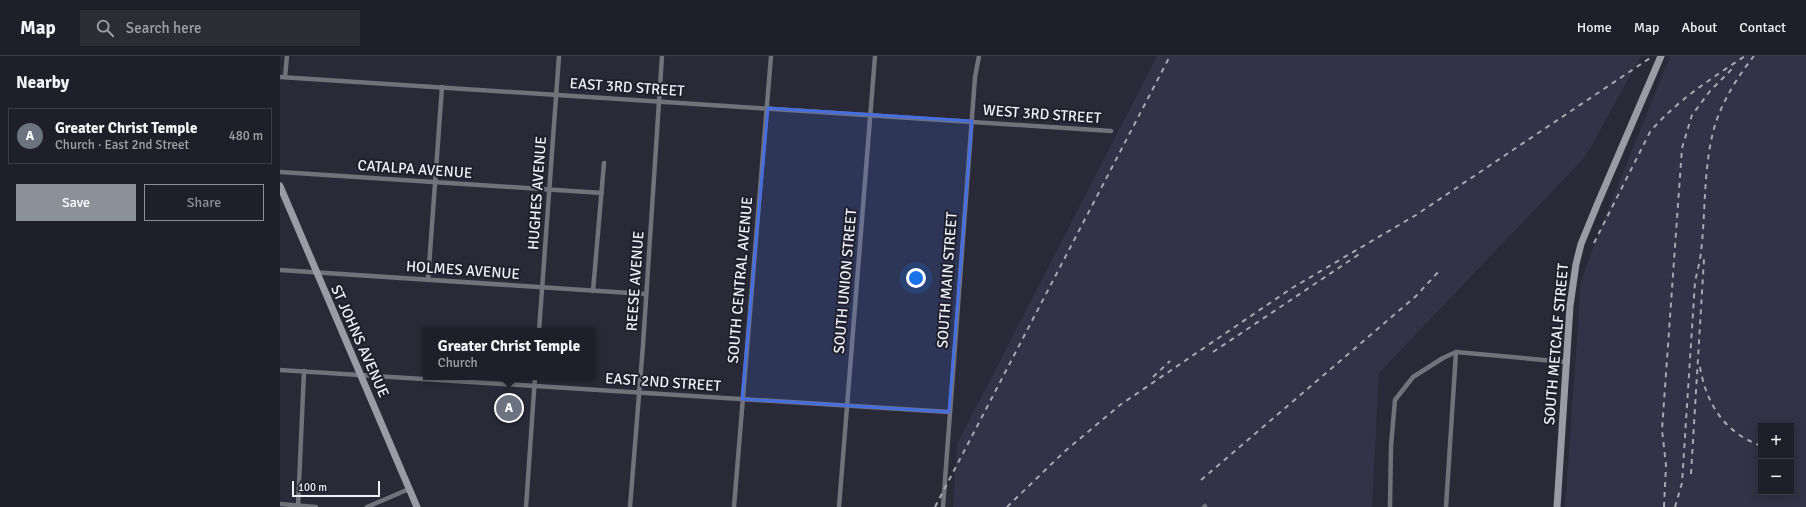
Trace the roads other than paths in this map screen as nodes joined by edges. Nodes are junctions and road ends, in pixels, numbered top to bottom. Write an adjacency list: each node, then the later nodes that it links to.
1 (287, 56): 8 (street)
2 (558, 56): 10 (street, HUGHES AVENUE)
3 (662, 56): 11 (street, REESE AVENUE)
4 (771, 56): 12 (street, SOUTH CENTRAL AVENUE)
5 (874, 56): 13 (street, SOUTH UNION STREET)
6 (979, 56): 14 (street, SOUTH MAIN STREET)
7 (1661, 56): 30 (main road, SOUTH METCALF STREET)
8 (283, 77): 9 (street, EAST 3RD STREET)
9 (442, 87): 10 (street, EAST 3RD STREET); 18 (street)
10 (555, 94): 11 (street, EAST 3RD STREET); 20 (street, HUGHES AVENUE)
11 (659, 101): 12 (street, EAST 3RD STREET); 27 (street, REESE AVENUE)
12 (768, 108): 13 (street, EAST 3RD STREET); 39 (street, SOUTH CENTRAL AVENUE)
13 (871, 115): 14 (street, EAST 3RD STREET); 40 (street, SOUTH UNION STREET)
14 (972, 121): 15 (street, WEST 3RD STREET); 41 (street, SOUTH MAIN STREET)
15 (1111, 131)
16 (604, 163): 21 (street)
17 (280, 172): 18 (street, CATALPA AVENUE)
18 (435, 183): 20 (street, CATALPA AVENUE); 24 (street)
19 (280, 186): 23 (main road, ST JOHNS AVENUE)
20 (549, 191): 21 (street, CATALPA AVENUE); 25 (street, HUGHES AVENUE)
21 (602, 194): 26 (street)
22 (280, 270): 23 (street, HOLMES AVENUE)
23 (316, 272): 24 (street, HOLMES AVENUE); 33 (main road, ST JOHNS AVENUE)
24 (428, 280): 25 (street, HOLMES AVENUE)
25 (542, 288): 26 (street, HOLMES AVENUE); 28 (street, HUGHES AVENUE)
26 (593, 291): 27 (street, HOLMES AVENUE)
27 (645, 294): 38 (street, REESE AVENUE)
28 (539, 328)
29 (1456, 352): 30 (street); 53 (street); 54 (street)
30 (1566, 362): 55 (main road, SOUTH METCALF STREET)
31 (280, 370): 32 (street, EAST 2ND STREET)
32 (304, 371): 33 (street, EAST 2ND STREET); 44 (street)
33 (362, 375): 34 (street, EAST 2ND STREET); 42 (main road, ST JOHNS AVENUE)
34 (423, 379)
35 (440, 380): 37 (street, EAST 2ND STREET)
36 (535, 380): 37 (street)
37 (534, 386): 38 (street, EAST 2ND STREET); 48 (street)
38 (638, 393): 39 (street, EAST 2ND STREET); 49 (street, REESE AVENUE)
39 (742, 399): 40 (street, EAST 2ND STREET); 50 (street, SOUTH CENTRAL AVENUE)
40 (846, 406): 41 (street, EAST 2ND STREET); 51 (street, SOUTH UNION STREET)
41 (949, 412): 52 (street, SOUTH MAIN STREET)
42 (409, 489): 46 (street); 47 (main road, ST JOHNS AVENUE)
43 (280, 504): 44 (street)
44 (298, 506): 45 (street)
45 (316, 507)
46 (367, 507)
47 (417, 507)
48 (526, 507)
49 (630, 507)
50 (734, 507)
51 (839, 507)
52 (943, 507)
53 (1390, 507)
54 (1446, 507)
55 (1557, 507)

